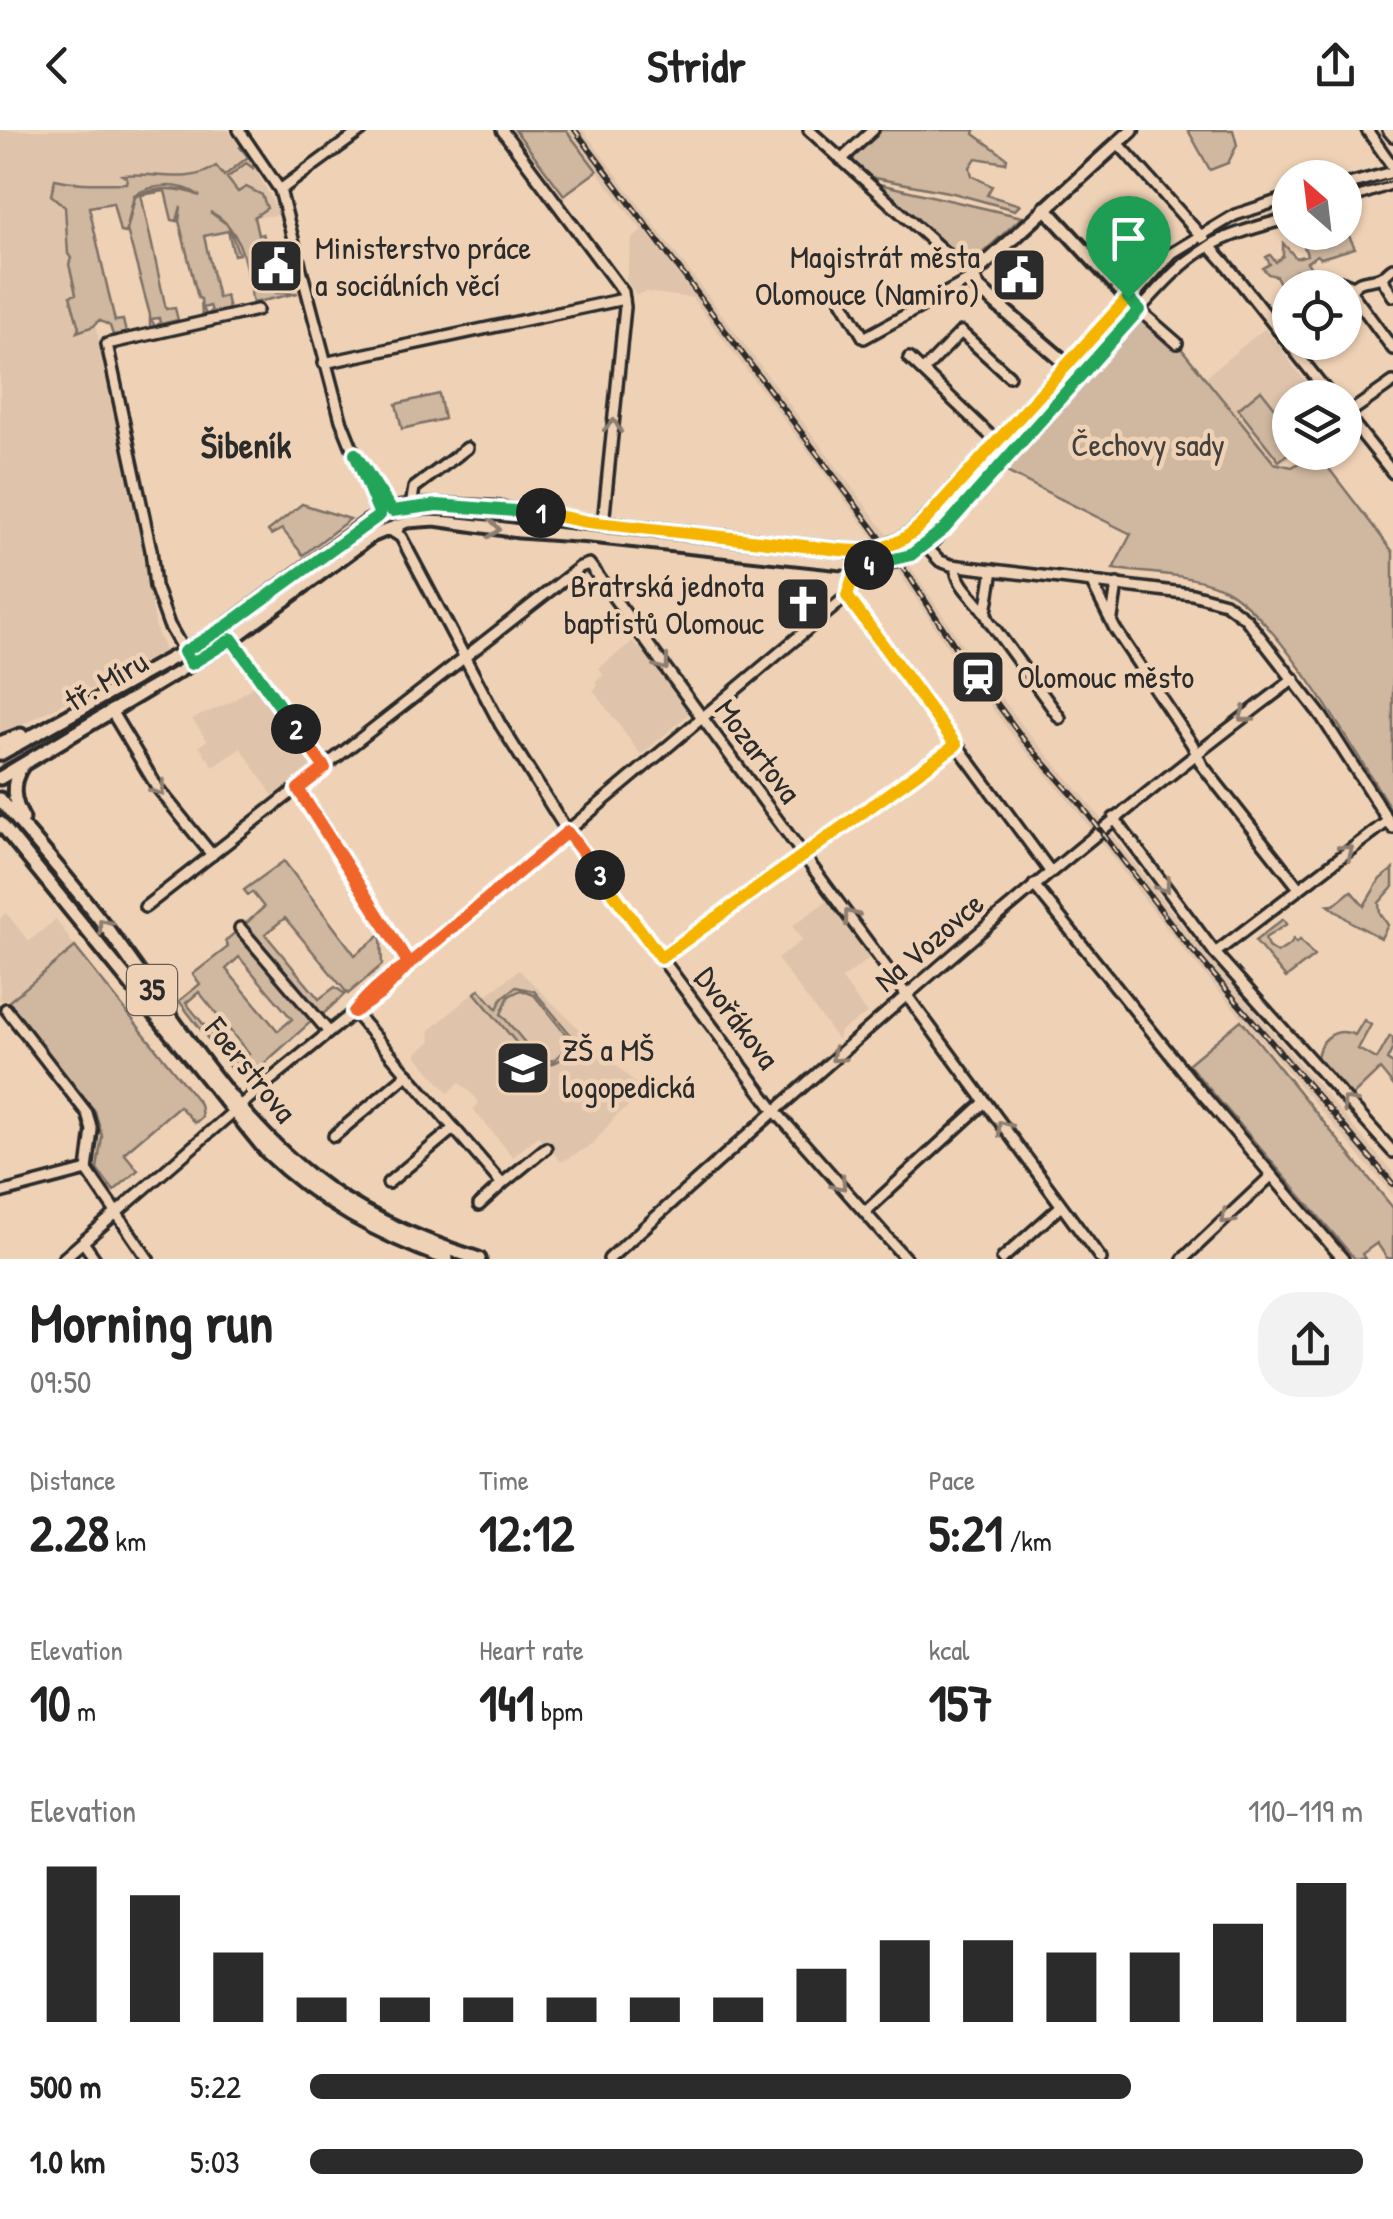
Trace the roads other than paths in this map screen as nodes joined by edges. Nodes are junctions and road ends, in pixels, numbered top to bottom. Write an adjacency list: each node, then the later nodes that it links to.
1 (239, 130): 15 (street, Dvořákova)
2 (362, 130): 15 (street)
3 (502, 130): 28 (street)
4 (809, 130): 11 (street)
5 (872, 130): 11 (street)
6 (1132, 130): 10 (main road)
7 (1367, 130): 12 (street)
8 (1388, 130): 9 (street)
9 (1393, 136)
10 (1118, 143): 18 (main road); 20 (street)
11 (841, 160): 24 (street)
12 (1393, 169): 13 (street)
13 (1362, 179)
14 (1393, 183): 16 (street)
15 (280, 190): 38 (street, Dvořákova)
16 (1362, 194)
17 (1272, 203): 20 (street)
18 (1045, 208): 24 (main road); 26 (main road)
19 (1272, 223): 21 (street)
20 (1200, 233): 21 (street); 26 (street)
21 (1209, 245): 31 (street); 33 (street)
22 (1393, 268): 23 (street)
23 (1381, 277): 25 (street); 27 (street)
24 (973, 278): 29 (street); 39 (main road)
25 (1362, 282)
26 (1125, 295): 31 (main road); 39 (street)
27 (1393, 296)
28 (624, 299): 38 (street); 52 (street, one-way to 28)
29 (841, 299)
30 (257, 310): 64 (street)
31 (1139, 310): 34 (street); 41 (main road)
32 (1362, 310): 35 (street)
33 (1272, 322)
34 (1178, 343)
35 (1393, 349)
36 (909, 358): 40 (street)
37 (1302, 360): 43 (street)
38 (324, 363): 51 (street, Dvořákova)
39 (1068, 366): 41 (street); 47 (main road)
40 (923, 371): 42 (street); 47 (street)
41 (1079, 375): 54 (main road)
42 (1009, 376)
43 (1318, 380)
44 (1393, 382): 45 (street)
45 (1362, 403)
46 (1362, 433): 49 (street)
47 (997, 442): 53 (main road)
48 (467, 448): 50 (street)
49 (1392, 470)
50 (412, 506): 51 (main road); 52 (main road)
51 (391, 522): 55 (main road, one-way to 55); 63 (main road, tř. Míru); 65 (street, Dvořákova)
52 (604, 524): 55 (main road)
53 (913, 533): 54 (street); 55 (main road)
54 (926, 546): 55 (main road); 56 (street)
55 (858, 558): 60 (street)
56 (956, 566): 57 (street); 61 (street)
57 (992, 570): 58 (street); 61 (street)
58 (1091, 581): 59 (street); 62 (street)
59 (1117, 584): 62 (street); 67 (street)
60 (847, 596): 70 (street); 73 (street)
61 (986, 612): 71 (street)
62 (1112, 618): 75 (street)
63 (228, 633): 64 (main road, tř. Míru); 66 (main road, tř. Míru); 77 (street)
64 (184, 652): 66 (street); 68 (main road, tř. Míru)
65 (464, 658): 70 (street, Mozartova, one-way to 70); 77 (street); 85 (street, Dvořákova)
66 (191, 664): 69 (main road, tř. Míru)
67 (1294, 679): 75 (street, Na Vozovce, one-way to 75); 83 (street)
68 (96, 699): 72 (main road); 74 (main road, tř. Míru)
69 (110, 709): 76 (main road, tř. Míru); 88 (street, one-way to 88)
70 (702, 718): 85 (street); 89 (street, Mozartova)
71 (1060, 718)
72 (0, 743)
73 (956, 745): 89 (street); 90 (street)
74 (0, 754)
75 (1197, 754): 81 (street, Na Vozovce); 92 (street)
76 (31, 757): 78 (main road, tř. Míru); 86 (main road)
77 (325, 768): 79 (street)
78 (0, 778)
79 (298, 789): 88 (street); 97 (street)
80 (0, 798): 86 (main road, Foerstrova / 35)
81 (1114, 818): 90 (street, Na Vozovce); 95 (street, one-way to 95)
82 (0, 823): 87 (main road, Foerstrova / 35)
83 (1390, 824): 92 (street, one-way to 83)
84 (0, 831): 87 (main road)
85 (567, 832): 96 (street, Dvořákova); 97 (street)
86 (37, 845): 104 (main road, Foerstrova / 35, one-way to 86)
87 (20, 848): 104 (main road, Foerstrova / 35)
88 (209, 852): 93 (street)
89 (804, 855): 96 (street); 98 (street, Mozartova, one-way to 89)
90 (1054, 868): 91 (street, Na Vozovce)
91 (1032, 887): 98 (street, Na Vozovce); 111 (street)
92 (1299, 888): 95 (street)
93 (145, 907)
94 (240, 928): 101 (street)
95 (1215, 953): 109 (street, one-way to 95)
96 (661, 958): 105 (street, Dvořákova)
97 (409, 964): 100 (street)
98 (906, 994): 103 (street, Mozartova); 105 (street, Na Vozovce, one-way to 105)
99 (6, 1008): 110 (street)
100 (354, 1012): 101 (street); 102 (street)
101 (328, 1031): 104 (street)
102 (408, 1074): 106 (street); 107 (street)
103 (985, 1102): 116 (street, Mozartova, one-way to 103); 117 (street)
104 (237, 1109): 118 (street); 123 (main road, Foerstrova / 35); 124 (main road, Foerstrova / 35)
105 (776, 1111): 117 (street, Dvořákova, one-way to 117); 125 (street, Na Vozovce)
106 (454, 1128): 112 (street); 113 (street)
107 (334, 1136)
108 (546, 1148): 113 (street)
109 (1393, 1152)
110 (87, 1170): 114 (street); 118 (street)
111 (1270, 1176): 129 (street, one-way to 129); 130 (street)
112 (388, 1183)
113 (502, 1184): 115 (street)
114 (0, 1193)
115 (479, 1205)
116 (1061, 1206): 127 (street); 128 (street, Mozartova)
117 (864, 1212): 126 (street, Dvořákova)
118 (116, 1214): 119 (street); 122 (street)
119 (82, 1242): 120 (street); 121 (street)
120 (63, 1259)
121 (96, 1259)
122 (148, 1259)
123 (447, 1259)
124 (479, 1259)
125 (610, 1259)
126 (906, 1259)
127 (1002, 1259)
128 (1102, 1259)
129 (1183, 1259)
130 (1343, 1259)

